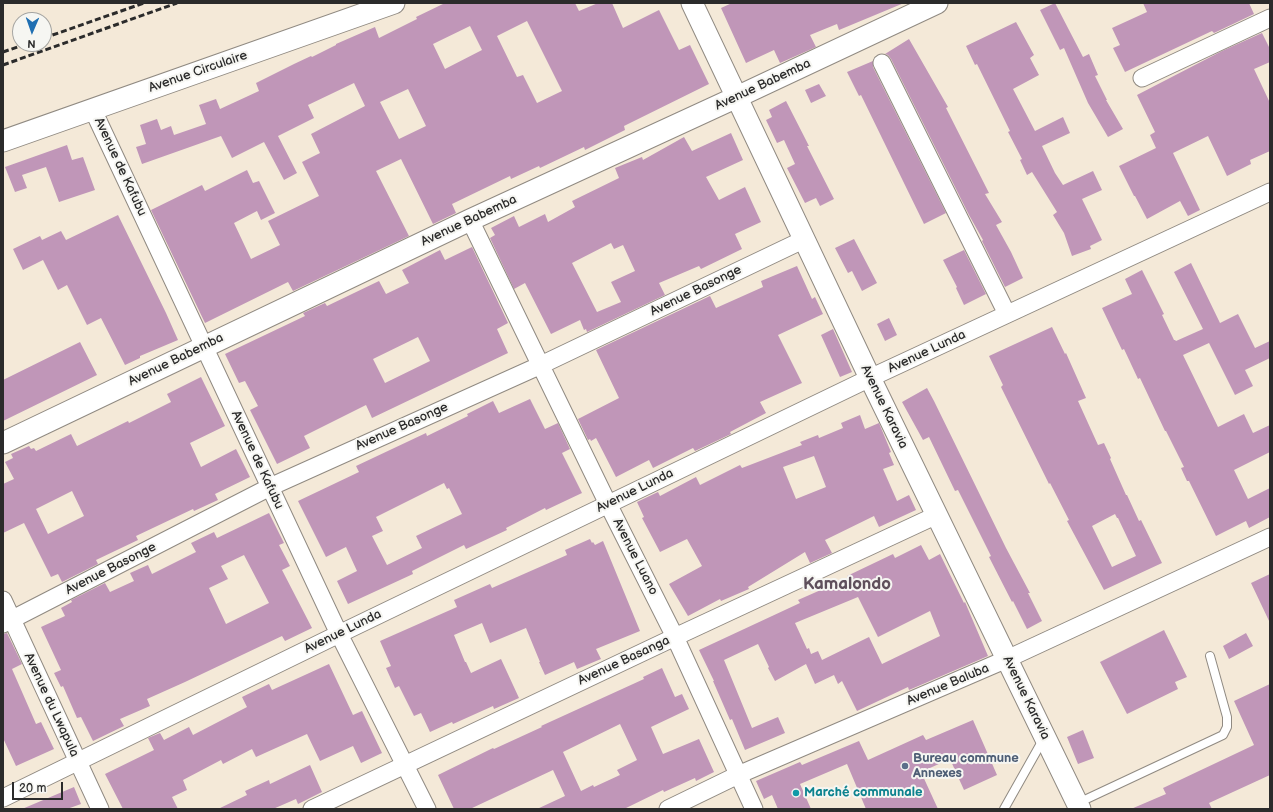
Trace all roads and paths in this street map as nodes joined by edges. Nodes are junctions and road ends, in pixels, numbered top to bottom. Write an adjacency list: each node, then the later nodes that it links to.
1 (394, 3): 8 (street, Avenue Circulaire)
2 (937, 3): 7 (street, Avenue Babemba)
3 (695, 4): 7 (street, Avenue Karavia)
4 (1270, 18): 6 (street)
5 (882, 63): 13 (street)
6 (1142, 78)
7 (737, 97): 11 (street, Avenue Babemba); 12 (street, Avenue Karavia)
8 (93, 110): 9 (street, Avenue Circulaire); 14 (street, Avenue de Kafubu)
9 (3, 141)
10 (1270, 192): 13 (street, Avenue Lunda)
11 (470, 220): 14 (street, Avenue Babemba); 15 (street, Avenue Luano)
12 (805, 239): 15 (street, Avenue Basonge); 16 (street, Avenue Karavia)
13 (1007, 314): 16 (street, Avenue Lunda)
14 (204, 347): 17 (street, Avenue Babemba); 18 (street, Avenue de Kafubu)
15 (541, 365): 18 (street, Avenue Basonge); 19 (street, Avenue Luano)
16 (870, 378): 19 (street, Avenue Lunda); 20 (street, Avenue Karavia)
17 (3, 443)
18 (270, 487): 23 (street, Avenue Basonge); 24 (street, Avenue de Kafubu)
19 (608, 504): 24 (street, Avenue Lunda); 25 (street, Avenue Luano)
20 (937, 515): 25 (street, Avenue Basanga); 27 (street, Avenue Karavia)
21 (1270, 537): 27 (street, Avenue Baluba)
22 (3, 600): 23 (street, Avenue du Lwapula)
23 (8, 622): 29 (street, Avenue du Lwapula)
24 (339, 634): 29 (street, Avenue Lunda); 30 (street, Avenue de Kafubu)
25 (675, 637): 30 (street, Avenue Basanga); 31 (street, Avenue Luano)
26 (1210, 656): 33 (lane)
27 (1007, 659): 28 (street, Avenue Karavia); 31 (street, Avenue Baluba)
28 (1045, 737): 33 (street, Avenue Karavia); 39 (lane)
29 (78, 762): 32 (street, Avenue Lunda); 34 (street, Avenue du Lwapula)
30 (405, 764): 35 (street, Avenue Basanga); 36 (street, Avenue de Kafubu)
31 (738, 775): 37 (street, Avenue Baluba); 38 (street, Avenue Luano)
32 (3, 798)
33 (1079, 806)
34 (100, 809)
35 (312, 809)
36 (427, 809)
37 (668, 809)
38 (754, 809)
39 (1004, 809)

